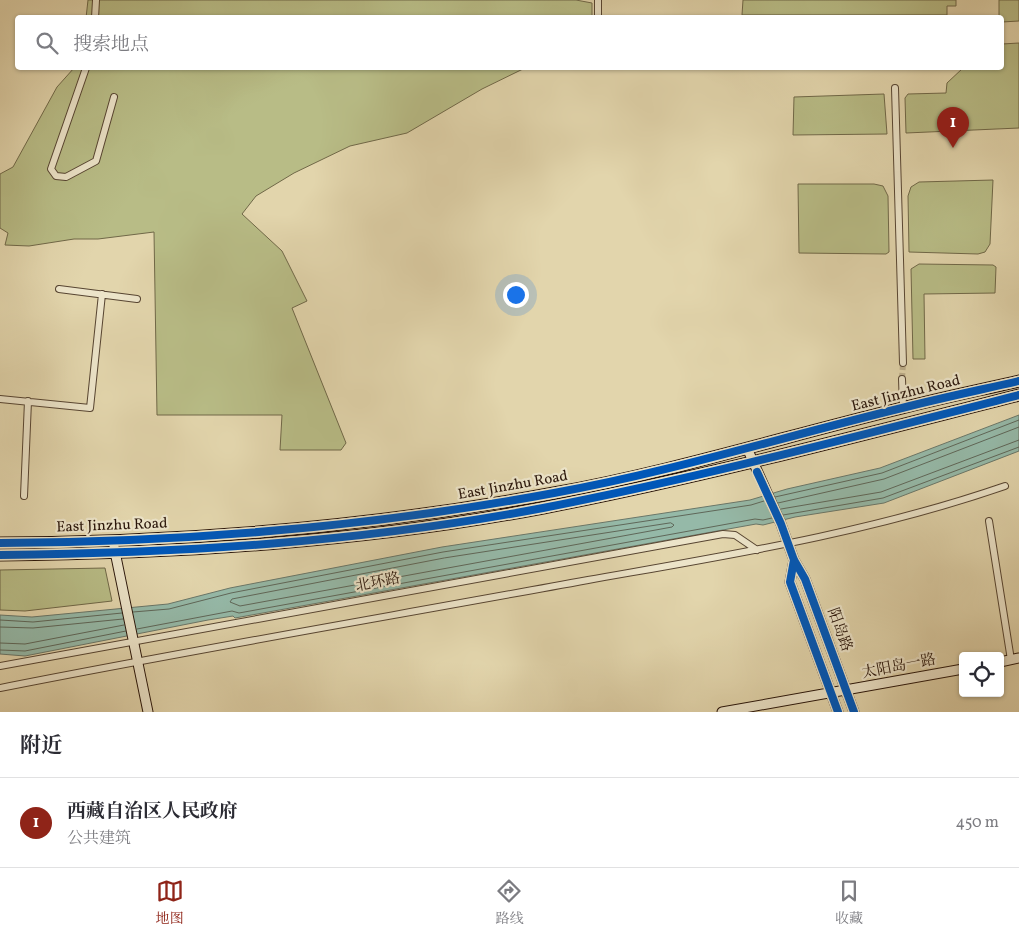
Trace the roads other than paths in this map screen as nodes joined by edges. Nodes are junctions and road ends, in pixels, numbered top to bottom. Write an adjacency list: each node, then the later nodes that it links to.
1 (96, 0): 3 (street)
2 (598, 0): 4 (street)
3 (95, 15)
4 (598, 15)
5 (85, 70): 7 (street)
6 (895, 88): 11 (street)
7 (114, 97)
8 (59, 288): 9 (street)
9 (102, 294): 10 (street); 16 (street)
10 (137, 299)
11 (903, 363)
12 (902, 379): 17 (street)
13 (1019, 381): 17 (highway, East Jinzhu Road)
14 (1019, 396): 19 (highway, East Jinzhu Road)
15 (0, 398): 16 (street)
16 (28, 401): 21 (street)
17 (903, 407): 18 (highway, East Jinzhu Road)
18 (747, 448): 19 (main road, 阳岛路); 25 (highway, East Jinzhu Road)
19 (753, 462): 24 (main road, 阳岛路); 25 (highway, East Jinzhu Road)
20 (1005, 486): 24 (street)
21 (24, 496)
22 (988, 521): 30 (street)
23 (0, 543): 25 (highway, East Jinzhu Road)
24 (788, 543): 26 (street); 28 (main road, 阳岛路)
25 (114, 548): 27 (highway, East Jinzhu Road); 29 (main road)
26 (757, 550): 29 (street, 北环路); 31 (street)
27 (0, 555)
28 (794, 560): 35 (main road, 阳岛路); 36 (main road, 阳岛路)
29 (134, 639): 31 (main road); 32 (street, 北环路)
30 (1015, 659)
31 (138, 660): 34 (street); 37 (main road)
32 (0, 666)
33 (959, 670): 35 (main road, 太阳岛一路)
34 (0, 688)
35 (846, 691): 36 (main road, 太阳岛一路); 40 (main road, 阳岛路)
36 (832, 694): 38 (main road, 太阳岛一路); 39 (main road, 阳岛路)
37 (148, 712)
38 (722, 712)
39 (838, 712)
40 (854, 712)

